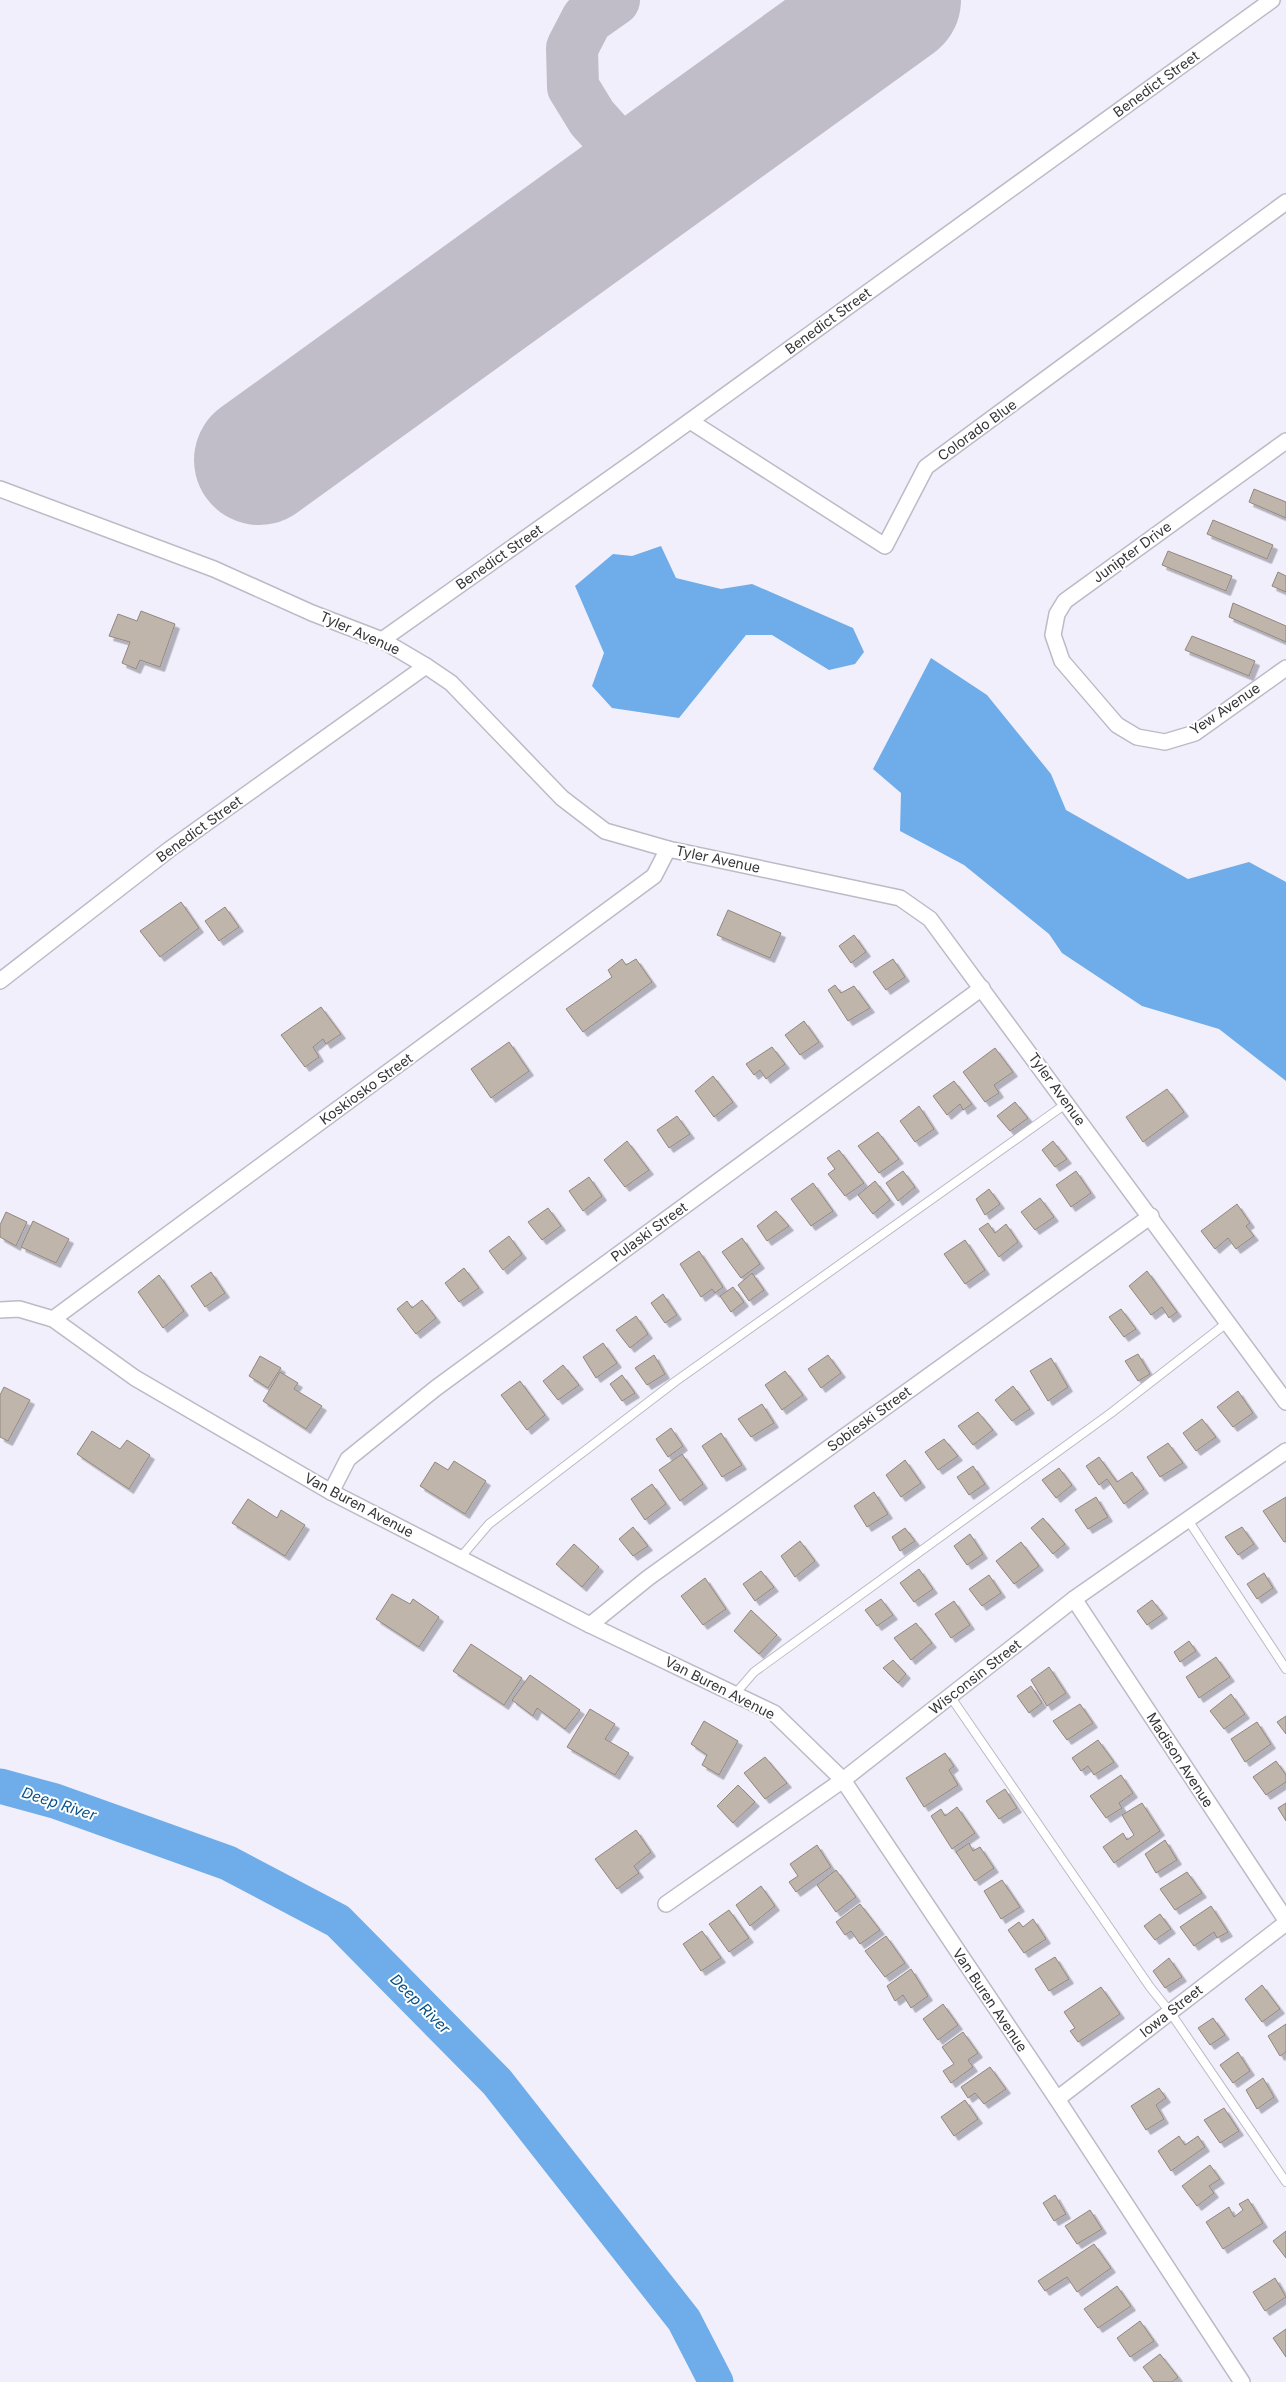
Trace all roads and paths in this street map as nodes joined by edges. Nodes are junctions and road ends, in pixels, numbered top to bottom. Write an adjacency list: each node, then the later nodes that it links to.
1 (1272, 0): 3 (street, Benedict Street)
2 (1286, 202): 3 (street, Colorado Blue)
3 (690, 421): 6 (street, Benedict Street)
4 (1286, 441): 9 (street, Junipter Drive)
5 (0, 489): 6 (street, Tyler Avenue)
6 (382, 640): 7 (street, Tyler Avenue)
7 (426, 666): 10 (street, Tyler Avenue); 11 (street, Benedict Street)
8 (1286, 668): 9 (street, Yew Avenue)
9 (1090, 693)
10 (668, 849): 12 (street, Tyler Avenue); 16 (street, Koskiosko Street)
11 (0, 981)
12 (982, 988): 13 (street, Tyler Avenue); 20 (street, Pulaski Street)
13 (1067, 1102): 14 (street, Tyler Avenue); 22 (lane)
14 (1151, 1216): 17 (street, Tyler Avenue); 24 (street, Sobieski Street)
15 (0, 1310): 16 (street, Van Buren Avenue)
16 (53, 1319): 20 (street, Van Buren Avenue)
17 (1228, 1322): 18 (street, Tyler Avenue); 26 (lane)
18 (1286, 1402)
19 (1286, 1451): 21 (street, Wisconsin Street)
20 (331, 1492): 22 (street, Van Buren Avenue)
21 (1188, 1520): 23 (street, Wisconsin Street); 25 (lane)
22 (460, 1558): 24 (street, Van Buren Avenue)
23 (1074, 1599): 27 (street, Wisconsin Street); 30 (street, Madison Avenue)
24 (590, 1624): 26 (street, Van Buren Avenue)
25 (1286, 1669)
26 (735, 1694): 28 (street, Van Buren Avenue)
27 (950, 1696): 28 (street, Wisconsin Street); 31 (lane)
28 (843, 1780): 29 (street, Wisconsin Street); 32 (street, Van Buren Avenue)
29 (666, 1904)
30 (1286, 1922): 31 (street, Iowa Street)
31 (1170, 2012): 32 (street, Iowa Street); 33 (lane)
32 (1057, 2099): 34 (street, Van Buren Avenue)
33 (1286, 2182)
34 (1242, 2382)

